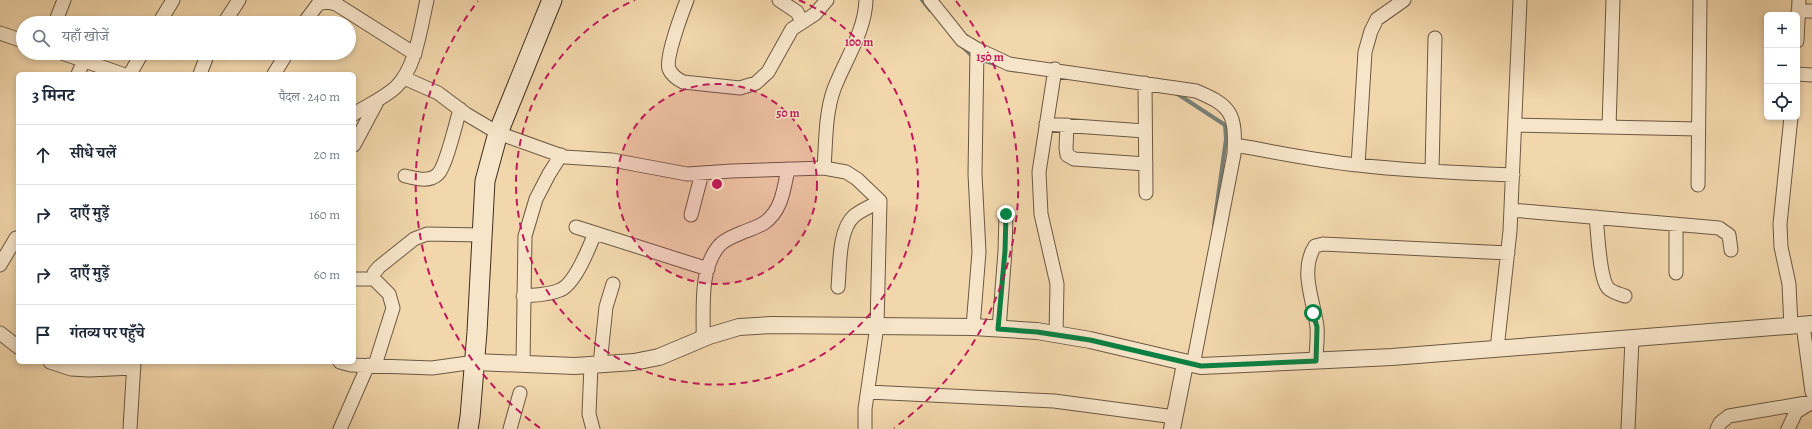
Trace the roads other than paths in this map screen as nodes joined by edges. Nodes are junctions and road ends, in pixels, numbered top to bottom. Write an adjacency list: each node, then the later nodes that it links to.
1 (64, 0): 17 (street)
2 (173, 0): 18 (street)
3 (238, 0): 19 (street)
4 (427, 0): 28 (street)
5 (552, 0): 53 (main road)
6 (686, 0): 23 (street)
7 (779, 0): 23 (street)
8 (828, 0): 23 (street)
9 (866, 0): 59 (street)
10 (930, 0): 27 (street)
11 (1404, 0): 58 (street)
12 (1520, 0): 49 (street)
13 (1613, 0): 50 (street)
14 (1700, 0): 51 (street)
15 (1798, 5): 16 (street)
16 (1812, 11)
17 (58, 16)
18 (163, 16)
19 (228, 16)
20 (309, 16): 21 (street)
21 (355, 16)
22 (356, 17): 28 (street)
23 (802, 22)
24 (0, 33): 26 (street)
25 (1435, 38): 61 (street)
26 (16, 39)
27 (977, 49): 33 (street); 90 (street)
28 (414, 54): 41 (street)
29 (84, 60): 34 (street); 35 (street)
30 (138, 60): 36 (street)
31 (205, 60): 37 (street)
32 (282, 60): 38 (street)
33 (1055, 69): 42 (street); 47 (street)
34 (79, 72)
35 (117, 72)
36 (131, 72)
37 (201, 72)
38 (275, 72)
39 (1800, 74): 40 (street)
40 (1812, 75)
41 (404, 78): 43 (street); 44 (street)
42 (1145, 83): 52 (street); 55 (street)
43 (378, 100): 45 (street); 54 (street)
44 (460, 109): 53 (street); 64 (street)
45 (356, 113)
46 (1791, 120): 88 (street)
47 (1046, 124): 48 (street); 93 (street)
48 (1067, 125): 52 (street); 57 (street)
49 (1515, 125): 50 (street); 63 (street)
50 (1609, 127): 51 (street)
51 (1698, 129): 65 (street)
52 (1145, 131): 57 (street)
53 (498, 133): 56 (street); 75 (main road)
54 (356, 141)
55 (1235, 145): 58 (street); 104 (street)
56 (561, 155): 62 (street); 86 (street)
57 (1146, 164): 66 (street)
58 (1358, 165): 61 (street)
59 (824, 168): 60 (street); 67 (street)
60 (788, 169): 62 (street); 80 (street)
61 (1432, 171): 63 (street)
62 (702, 173): 70 (street)
63 (1513, 175): 68 (street)
64 (405, 176)
65 (1698, 185)
66 (1146, 193)
67 (880, 201): 85 (street); 89 (street)
68 (1511, 210): 71 (street); 78 (street)
69 (1006, 214): 91 (street)
70 (691, 215)
71 (1596, 217): 72 (street); 87 (street)
72 (1676, 224): 77 (street); 81 (street)
73 (576, 227): 74 (street)
74 (595, 233): 80 (street); 86 (street)
75 (482, 235): 82 (street); 99 (main road)
76 (16, 239): 79 (street)
77 (1731, 250)
78 (1508, 253): 97 (street); 98 (street)
79 (0, 265)
80 (708, 269): 94 (street)
81 (1676, 273)
82 (374, 278): 83 (street); 106 (street)
83 (356, 279)
84 (613, 284): 103 (street)
85 (838, 287)
86 (523, 296): 102 (street)
87 (1625, 296)
88 (1802, 325): 95 (street); 108 (street)
89 (877, 326): 90 (street); 94 (street); 107 (street)
90 (973, 328): 91 (street)
91 (998, 329): 93 (street)
92 (0, 333): 96 (street)
93 (1056, 335): 104 (street)
94 (703, 339): 103 (street)
95 (1632, 339): 97 (street); 118 (street)
96 (16, 345)
97 (1497, 349): 98 (street)
98 (1316, 361): 104 (street)
99 (475, 362): 102 (street); 106 (street); 114 (main road)
100 (56, 364): 105 (street)
101 (348, 364): 106 (street)
102 (523, 364): 103 (street)
103 (596, 364): 116 (street)
104 (1189, 364): 111 (street)
105 (134, 365): 112 (street)
106 (372, 365): 113 (street)
107 (868, 392): 111 (street); 117 (street)
108 (1812, 392)
109 (520, 393): 115 (street)
110 (1812, 402): 119 (street); 120 (street)
111 (1174, 423)
112 (130, 429)
113 (340, 429)
114 (468, 429)
115 (510, 429)
116 (593, 429)
117 (865, 429)
118 (1628, 429)
119 (1716, 429)
120 (1788, 429)

